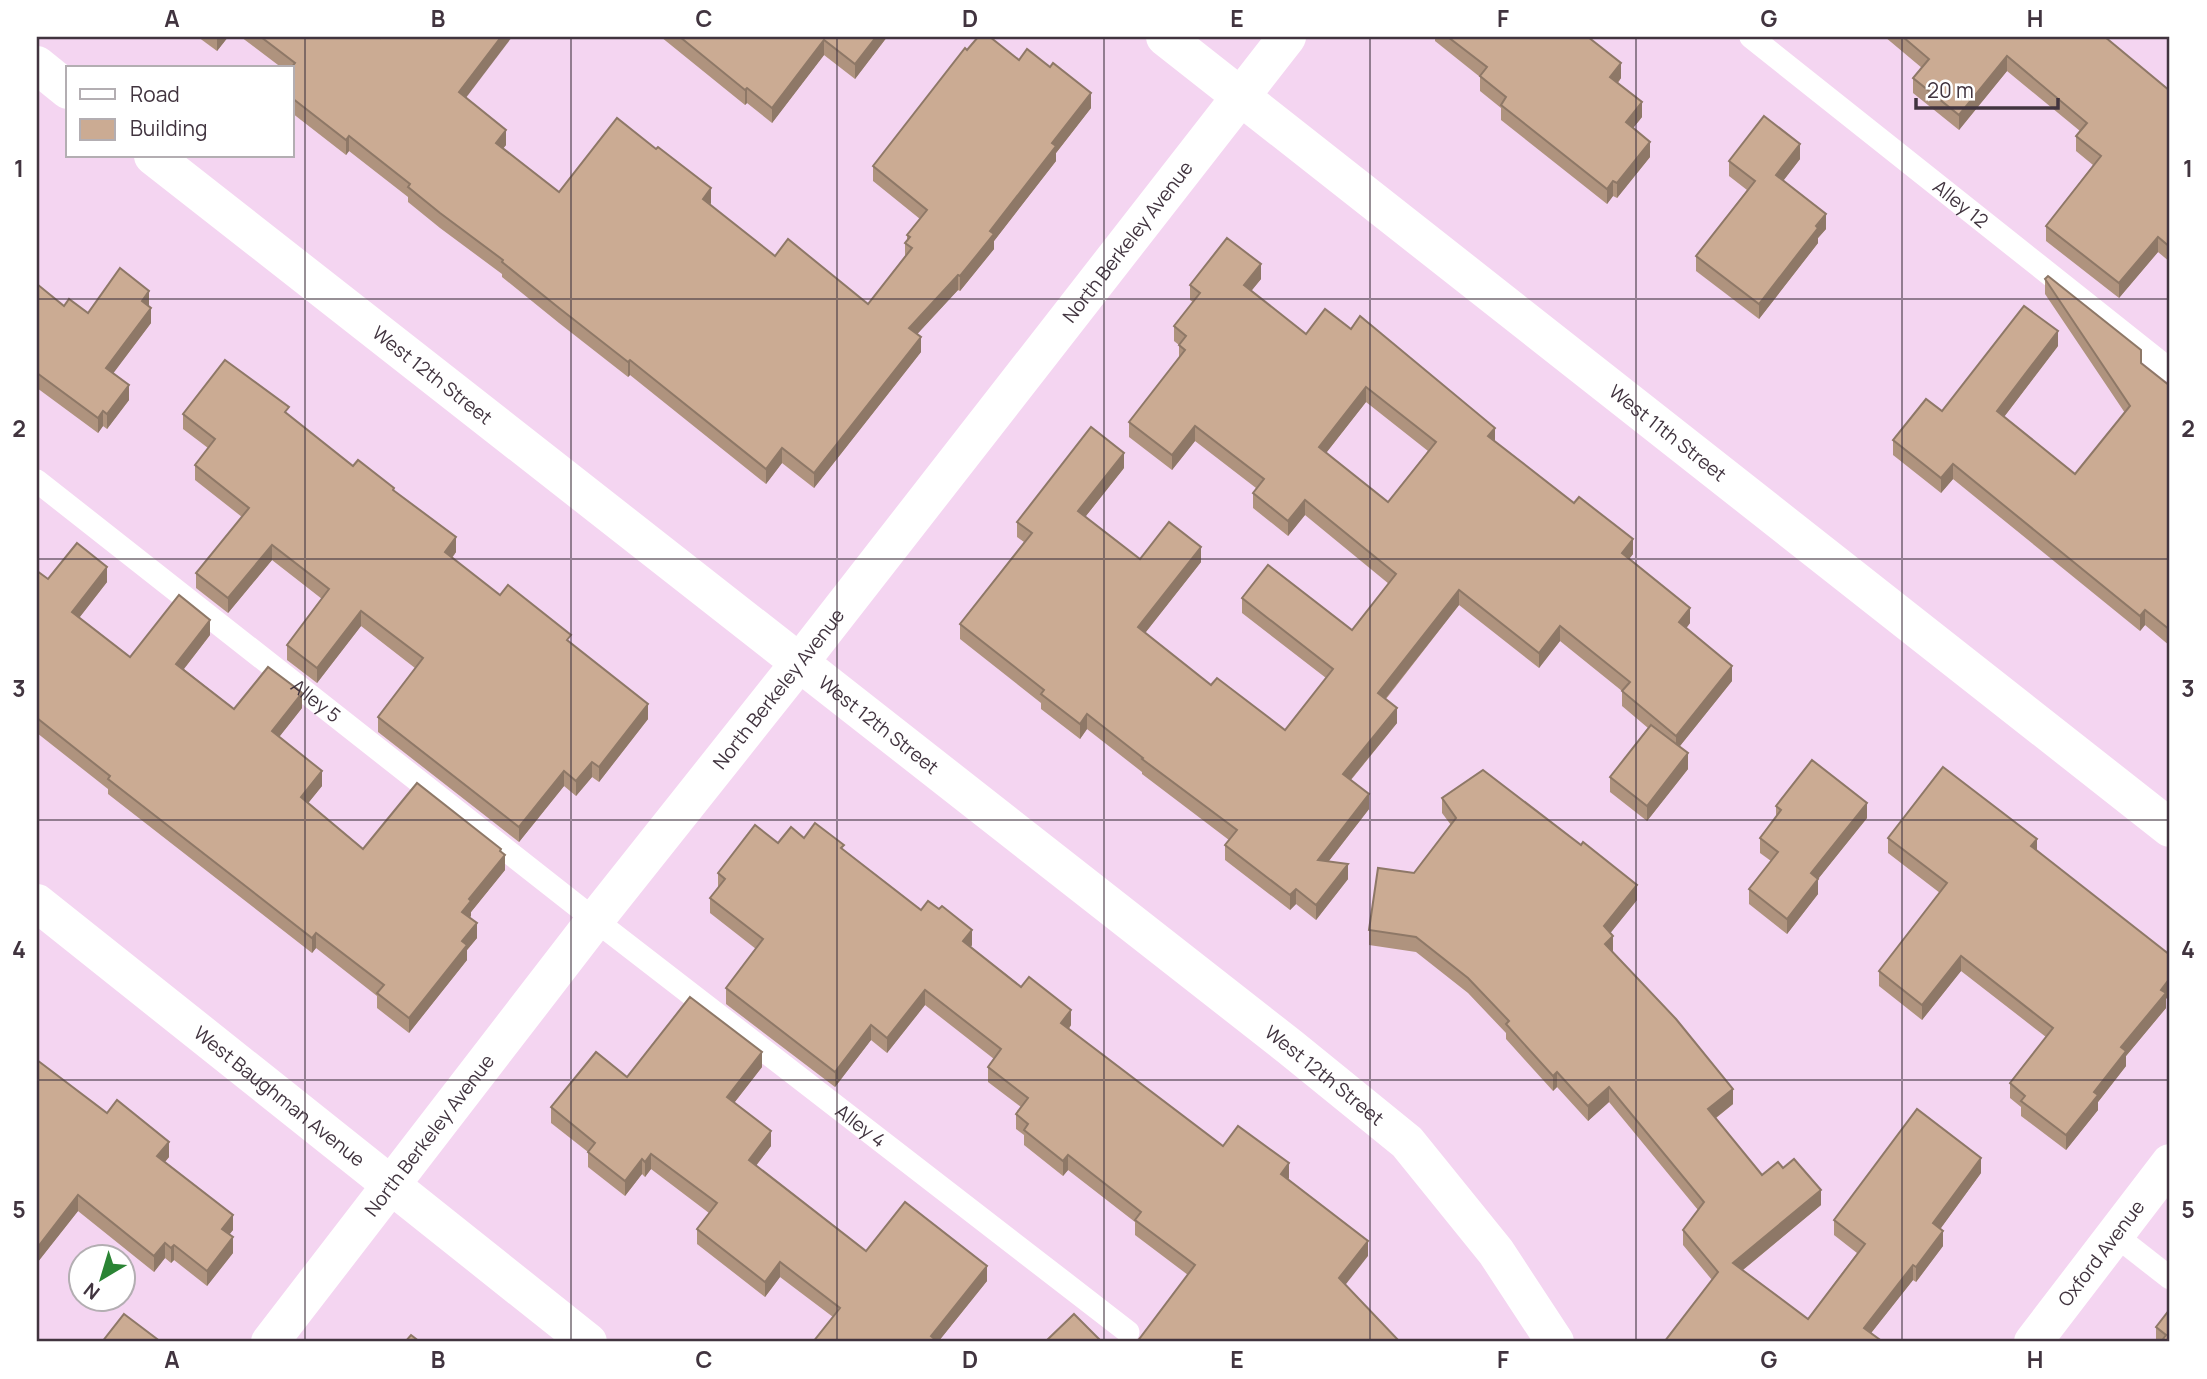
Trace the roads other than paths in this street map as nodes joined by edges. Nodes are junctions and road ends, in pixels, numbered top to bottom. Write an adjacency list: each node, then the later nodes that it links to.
1 (1165, 37): 6 (street, West 11th Street)
2 (1287, 37): 6 (street, North Berkeley Avenue)
3 (1751, 37): 8 (lane, Alley 12)
4 (37, 65): 5 (street)
5 (66, 88)
6 (1241, 97): 10 (street, North Berkeley Avenue); 11 (street, West 11th Street)
7 (156, 158): 10 (street, West 12th Street)
8 (2170, 370)
9 (37, 481): 13 (lane, Alley 5)
10 (800, 662): 13 (street, North Berkeley Avenue); 21 (street, West 12th Street)
11 (2170, 828)
12 (37, 903): 15 (street, West Baughman Avenue)
13 (595, 920): 15 (street, North Berkeley Avenue); 18 (lane, Alley 4)
14 (2170, 1163): 16 (street, Oxford Avenue)
15 (393, 1185): 19 (street, North Berkeley Avenue); 20 (street, West Baughman Avenue)
16 (2115, 1235): 17 (lane); 22 (street, Oxford Avenue)
17 (2170, 1279)
18 (1128, 1332)
19 (270, 1342)
20 (588, 1342)
21 (1555, 1342)
22 (2033, 1342)

